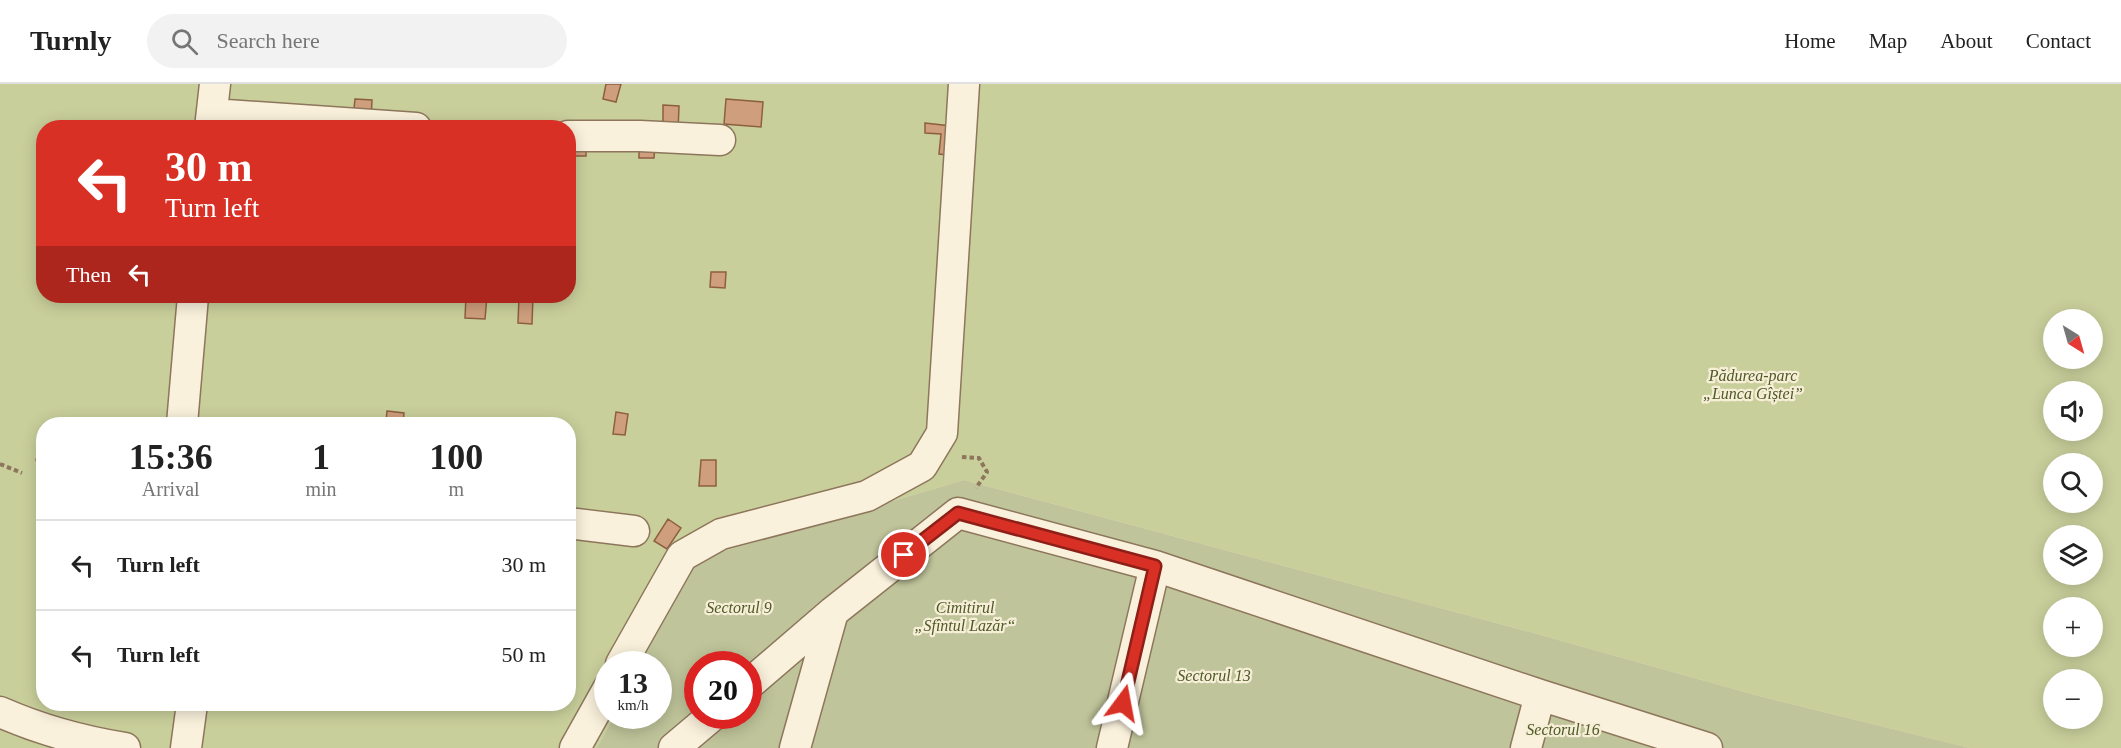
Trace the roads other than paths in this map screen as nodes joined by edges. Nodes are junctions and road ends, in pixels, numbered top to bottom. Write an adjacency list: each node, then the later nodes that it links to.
1 (215, 84): 3 (lane)
2 (964, 84): 12 (lane)
3 (211, 120)
4 (576, 136): 5 (lane)
5 (720, 140)
6 (192, 303): 7 (lane)
7 (183, 417)
8 (576, 524): 9 (lane)
9 (634, 531)
10 (1155, 566): 11 (lane); 14 (lane); 24 (lane)
11 (833, 612): 13 (lane); 23 (lane)
12 (628, 651)
13 (762, 672)
14 (1540, 695): 25 (lane); 26 (lane)
15 (191, 711): 20 (lane)
16 (0, 712): 19 (lane)
17 (594, 714): 21 (lane)
18 (697, 729): 22 (lane)
19 (125, 748)
20 (186, 748)
21 (575, 748)
22 (674, 748)
23 (795, 748)
24 (1112, 748)
25 (1526, 748)
26 (1707, 748)

